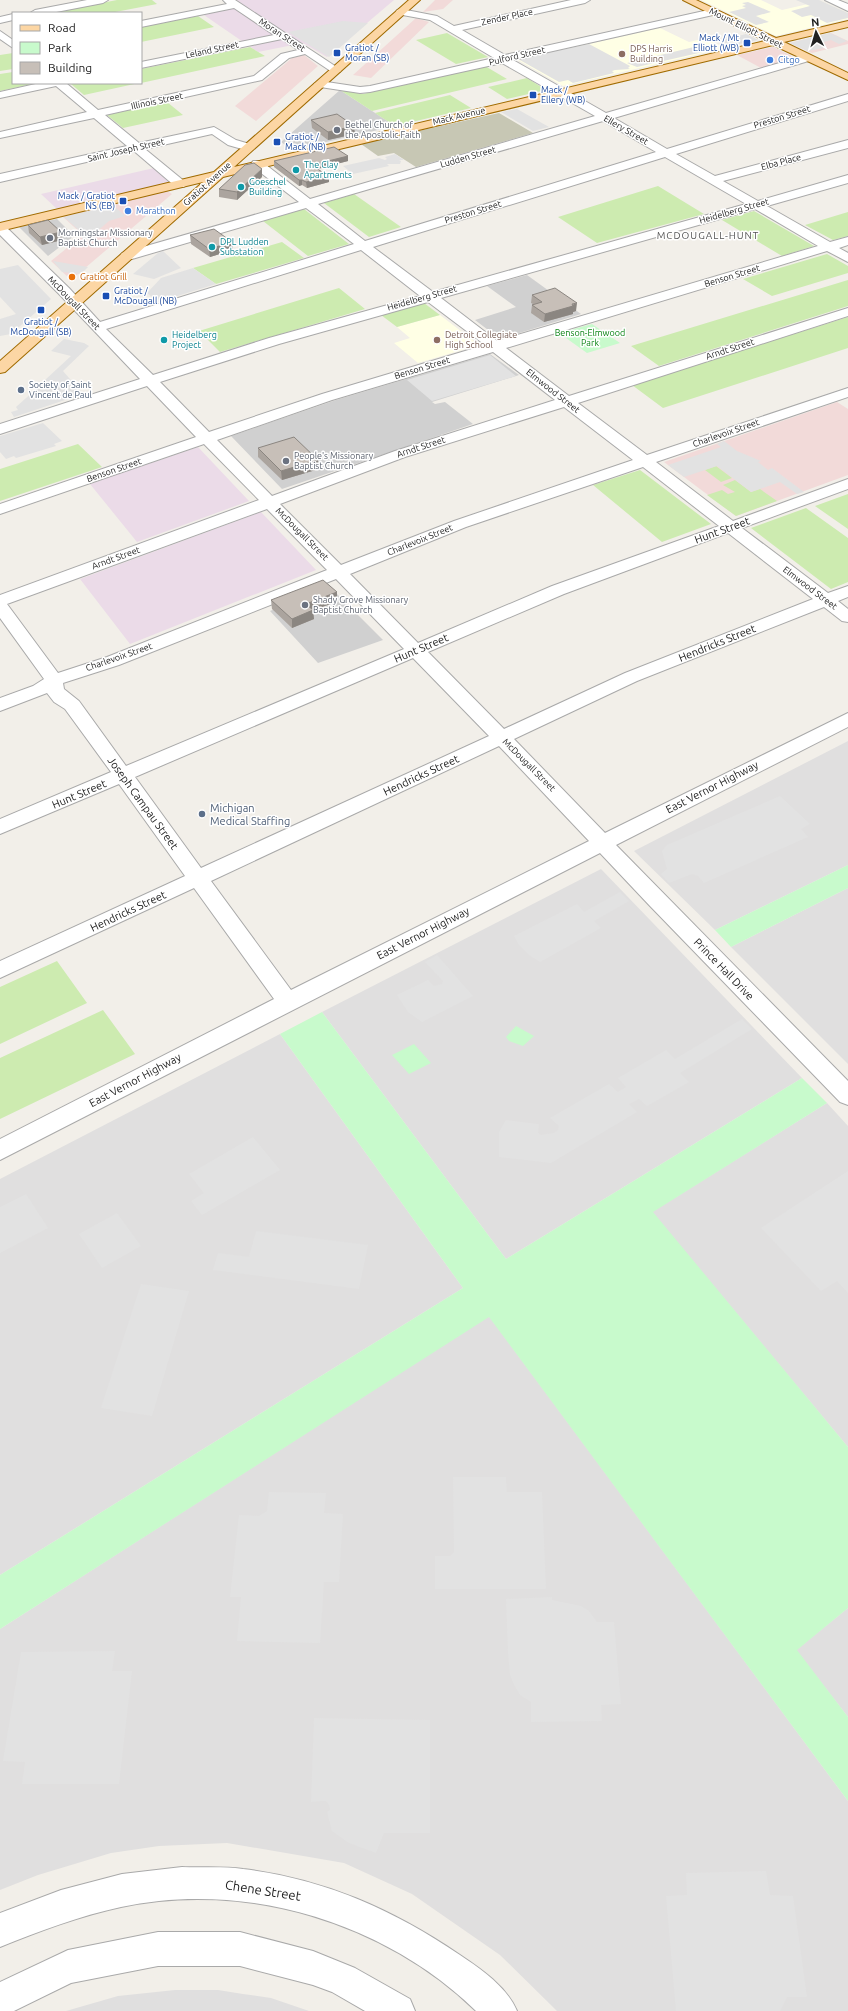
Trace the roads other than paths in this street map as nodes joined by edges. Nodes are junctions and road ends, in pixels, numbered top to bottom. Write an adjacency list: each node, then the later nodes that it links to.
1 (103, 0): 8 (street)
2 (415, 0): 9 (main road, Gratiot Avenue)
3 (585, 0): 15 (street, Zender Place)
4 (688, 0): 10 (main road, Mount Elliott Street)
5 (830, 0): 7 (street)
6 (232, 3): 13 (street); 17 (street, Moran Street)
7 (848, 8)
8 (40, 12)
9 (400, 12): 15 (street, Ellery Street); 24 (main road, Gratiot Avenue)
10 (713, 12): 18 (main road, Mount Elliott Street); 22 (street, Pulford Street)
11 (12, 17): 12 (street)
12 (0, 20)
13 (142, 24)
14 (848, 24): 18 (main road, Mack Avenue)
15 (452, 29): 22 (street, Ellery Street)
16 (0, 34): 19 (street)
17 (283, 36): 20 (street, Moran Street); 23 (street, Leland Street)
18 (773, 41): 21 (main road, Mount Elliott Street); 29 (main road, Mack Avenue)
19 (11, 49)
20 (306, 51): 24 (street, Moran Street); 32 (street, Illinois Street)
21 (808, 58): 25 (main road, Mount Elliott Street); 33 (street, Ludden Street)
22 (503, 59): 28 (street, Pulford Street); 29 (street, Ellery Street)
23 (142, 65)
24 (336, 70): 28 (main road, Gratiot Avenue)
25 (848, 77)
26 (50, 84): 30 (street)
27 (60, 84): 32 (street)
28 (320, 84): 36 (main road, Gratiot Avenue)
29 (560, 92): 33 (street, Ellery Street); 39 (main road, Mack Avenue)
30 (0, 95)
31 (848, 96): 38 (street, Preston Street)
32 (96, 114): 34 (street, Illinois Street); 37 (street)
33 (604, 117): 38 (street, Ellery Street); 45 (street, Ludden Street)
34 (0, 135)
35 (848, 144): 43 (street, Elba Place)
36 (249, 147): 37 (street, Saint Joseph Street); 40 (main road, Gratiot Avenue)
37 (138, 148): 41 (street, Saint Joseph Street); 44 (street)
38 (666, 152): 43 (street, Ellery Street); 49 (street, Preston Street)
39 (257, 164): 40 (main road, Mack Avenue); 45 (street, Elmwood Street)
40 (218, 174): 44 (main road, Mack Avenue); 51 (main road, Gratiot Avenue)
41 (0, 178)
42 (848, 179): 46 (street, Heidelberg Street)
43 (713, 180): 46 (street, Ellery Street)
44 (180, 184): 47 (main road, Mack Avenue)
45 (308, 203): 49 (street, Elmwood Street); 51 (street, Ludden Street)
46 (756, 205): 50 (street, Ellery Street); 53 (street, Heidelberg Street)
47 (0, 227): 54 (street, McDougall Street)
48 (848, 241): 50 (street, Benson Street)
49 (363, 245): 53 (street, Elmwood Street); 56 (street, Preston Street)
50 (829, 247): 52 (street, Ellery Street); 57 (street, Benson Street)
51 (127, 256): 54 (main road, Gratiot Avenue)
52 (848, 258)
53 (429, 296): 57 (street, Elmwood Street); 59 (street, Heidelberg Street)
54 (75, 302): 56 (street, McDougall Street); 58 (main road, Gratiot Avenue)
55 (848, 312): 61 (street, Arndt Street)
56 (97, 327): 59 (street, McDougall Street)
57 (495, 346): 61 (street, Elmwood Street); 63 (street, Benson Street)
58 (0, 369)
59 (149, 380): 62 (street, Heidelberg Street); 63 (street, McDougall Street)
60 (848, 392): 64 (street, Charlevoix Street)
61 (566, 401): 64 (street, Elmwood Street); 66 (street, Arndt Street)
62 (0, 428)
63 (206, 438): 66 (street, McDougall Street); 67 (street, Benson Street)
64 (644, 461): 68 (street, Elmwood Street); 69 (street, Charlevoix Street)
65 (848, 484): 68 (street, Hunt Street)
66 (269, 502): 69 (street, McDougall Street); 72 (street, Arndt Street)
67 (0, 509)
68 (730, 527): 71 (street, Elmwood Street); 75 (street, Hunt Street)
69 (339, 572): 75 (street, McDougall Street); 76 (street, Charlevoix Street)
70 (848, 591): 71 (street, Hendricks Street)
71 (826, 600): 74 (street, Elmwood Street); 81 (street, Hendricks Street)
72 (0, 601)
73 (0, 606): 77 (street, Joseph Campau Street)
74 (848, 617)
75 (416, 650): 81 (street, McDougall Street); 82 (street, Hunt Street)
76 (114, 661): 77 (street, Charlevoix Street); 79 (street)
77 (54, 680): 78 (street, Charlevoix Street); 79 (street, Joseph Campau Street)
78 (0, 705)
79 (72, 705): 82 (street, Joseph Campau Street)
80 (848, 719): 84 (street, East Vernor Highway)
81 (502, 738): 84 (street, McDougall Street); 85 (street, Hendricks Street)
82 (123, 775): 83 (street, Hunt Street); 85 (street, Joseph Campau Street)
83 (0, 827)
84 (602, 842): 87 (street, East Vernor Highway); 88 (street, Prince Hall Drive)
85 (198, 878): 86 (street, Hendricks Street); 87 (street, Joseph Campau Street)
86 (0, 970)
87 (288, 1002): 89 (street, East Vernor Highway)
88 (848, 1096)
89 (0, 1150)
90 (0, 1930): 93 (street, Chene Street)
91 (0, 2000): 92 (street)
92 (398, 2011)
93 (500, 2011)

